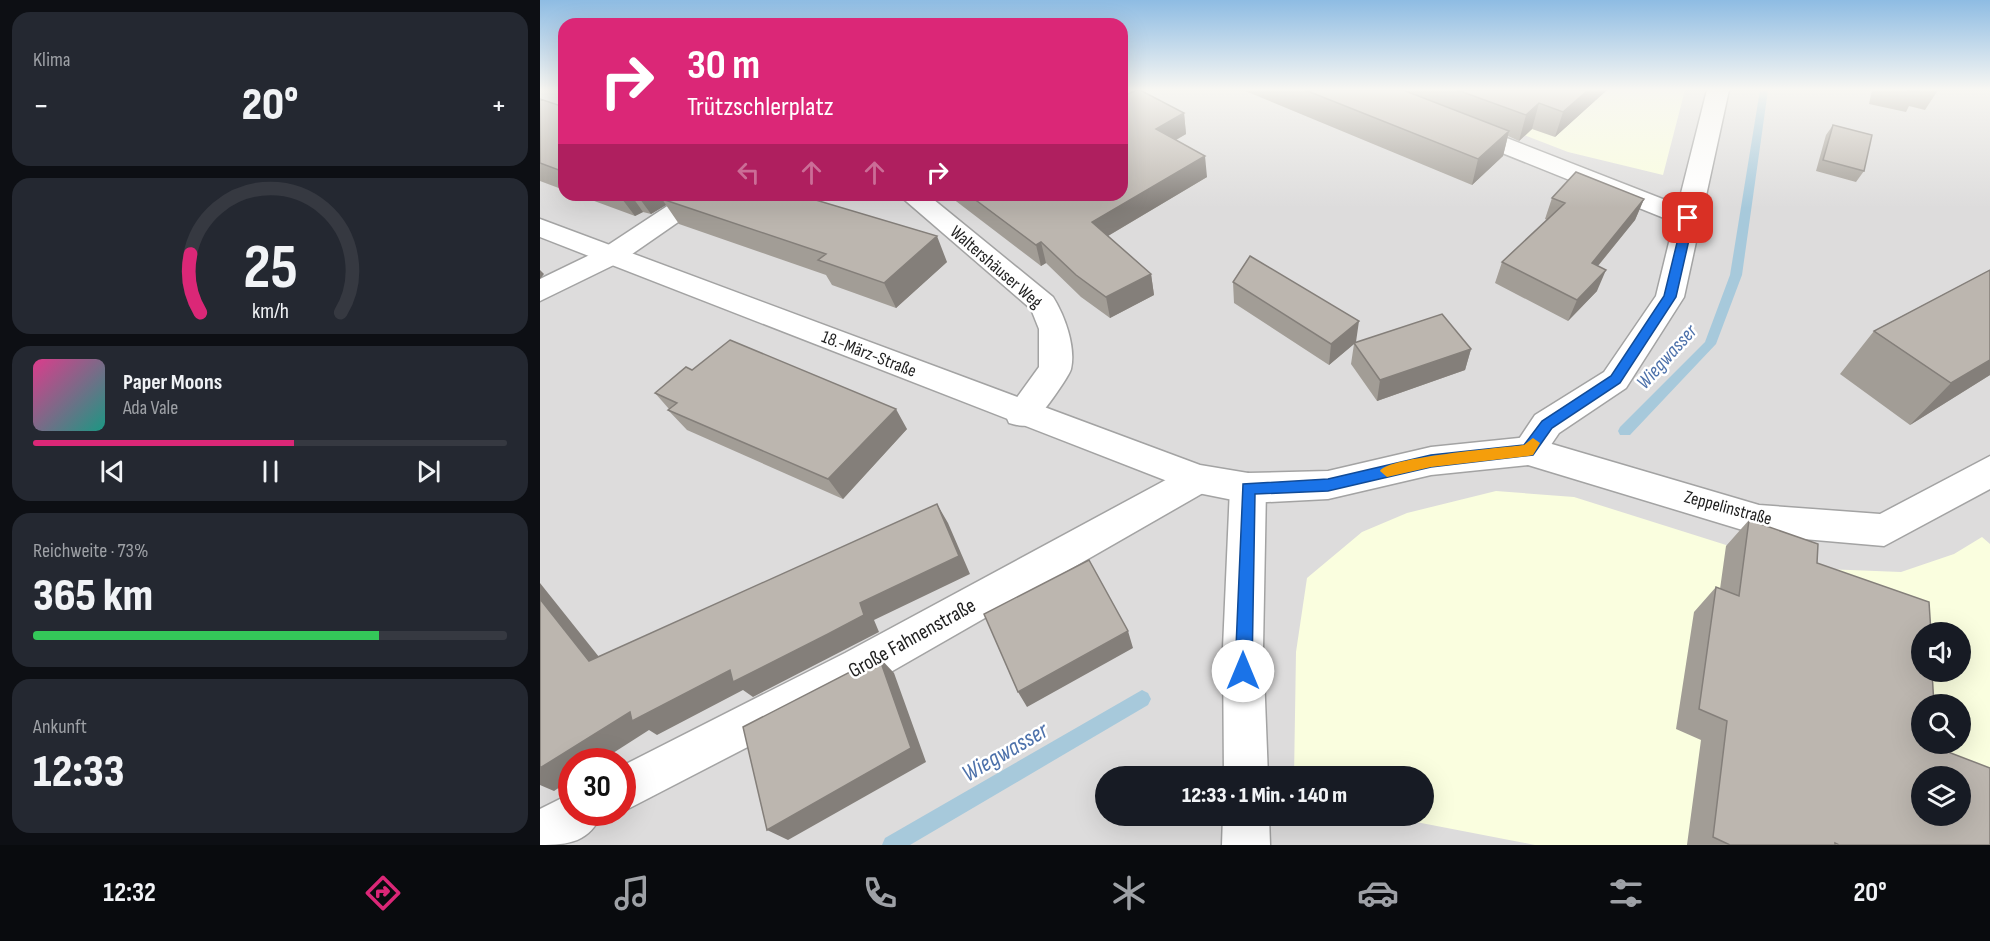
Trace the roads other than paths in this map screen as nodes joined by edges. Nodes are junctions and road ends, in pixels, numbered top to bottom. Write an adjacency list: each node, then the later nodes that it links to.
1 (1463, 129): 5 (street)
2 (1709, 129): 5 (street)
3 (692, 201): 7 (street)
4 (919, 201): 9 (street, Waltershäuser Weg)
5 (1688, 218): 10 (street)
6 (540, 227): 7 (street, 18.-März-Straße)
7 (612, 255): 8 (street); 9 (street, 18.-März-Straße)
8 (540, 291)
9 (1021, 414): 12 (street, 18.-März-Straße)
10 (1528, 451): 11 (street, Zeppelinstraße); 13 (street, 18.-März-Straße)
11 (1990, 470)
12 (1198, 479): 13 (street, 18.-März-Straße); 15 (street, Große Fahnenstraße)
13 (1248, 488): 14 (street)
14 (1245, 766)
15 (636, 783)
16 (558, 825): 18 (street)
17 (1246, 826): 19 (street)
18 (540, 835)
19 (1246, 845)

